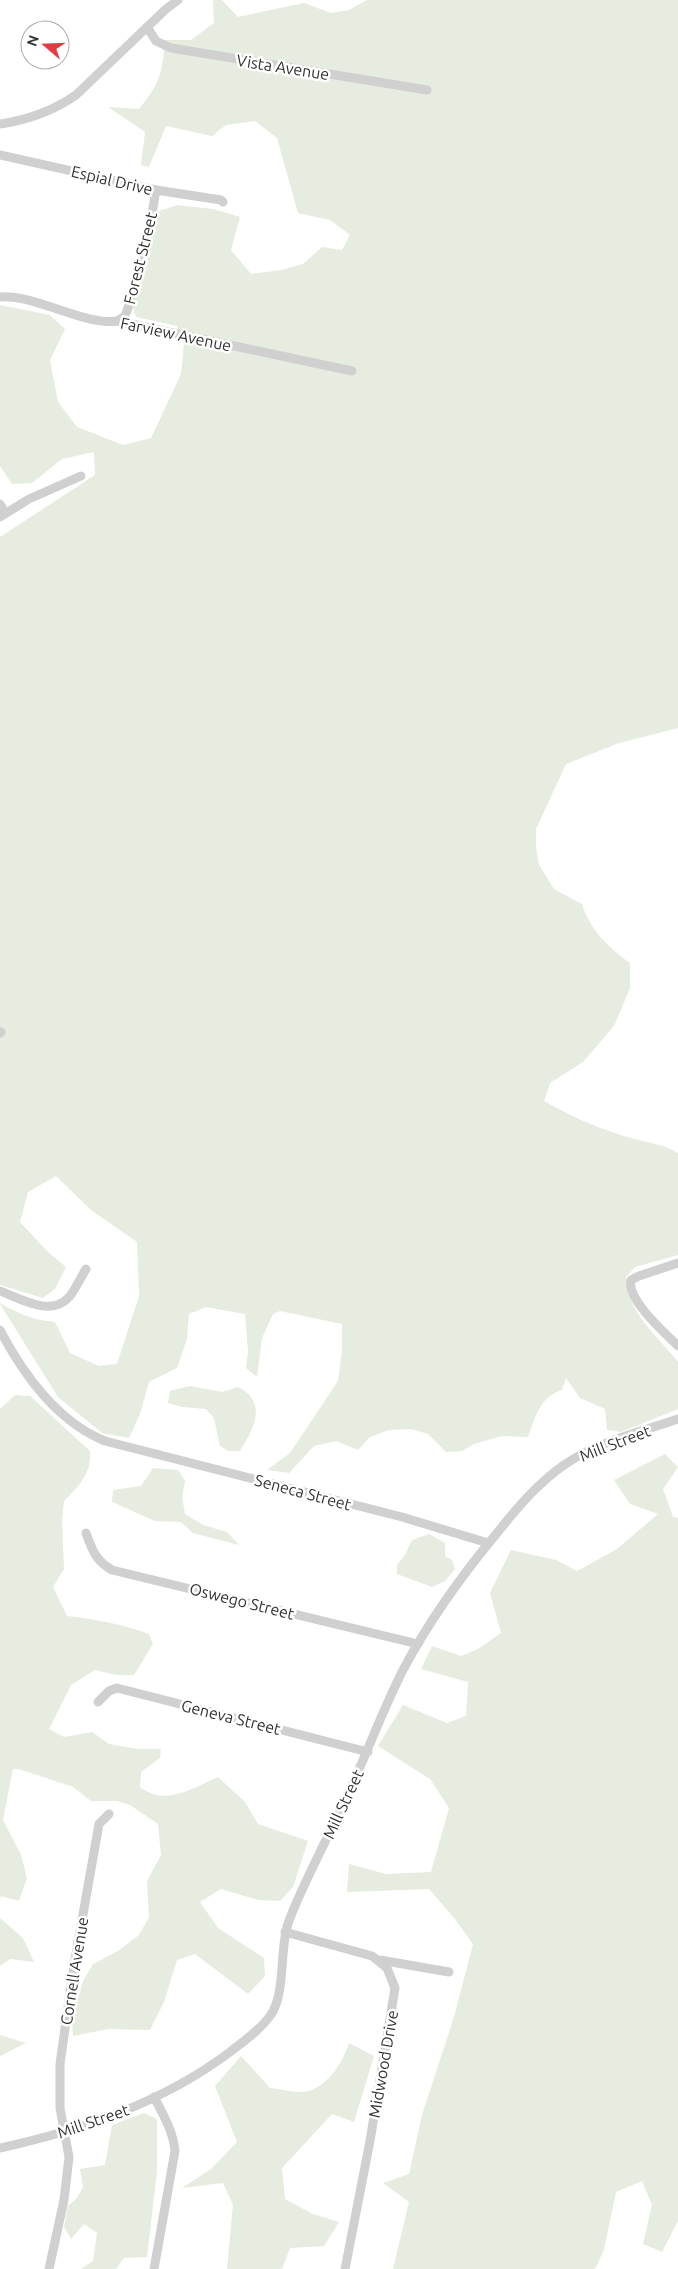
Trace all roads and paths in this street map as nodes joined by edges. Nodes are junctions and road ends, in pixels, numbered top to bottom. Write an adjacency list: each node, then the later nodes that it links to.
1 (178, 0): 2 (street)
2 (146, 27): 3 (street, Vista Avenue); 4 (street)
3 (427, 90)
4 (0, 124)
5 (0, 155): 6 (street, Espial Drive)
6 (156, 190): 7 (street, Espial Drive); 9 (street, Forest Street)
7 (224, 202)
8 (0, 297): 9 (street, Farview Avenue)
9 (117, 321): 10 (street, Farview Avenue)
10 (352, 371)
11 (81, 476): 13 (street)
12 (0, 504): 13 (street)
13 (3, 515)
14 (678, 1264): 18 (street)
15 (86, 1269): 16 (street)
16 (0, 1291)
17 (0, 1330): 21 (street, Seneca Street)
18 (678, 1346)
19 (678, 1419): 21 (street, Mill Street)
20 (86, 1533): 22 (street, Oswego Street)
21 (488, 1543): 22 (street, Mill Street)
22 (418, 1644): 24 (street, Mill Street)
23 (98, 1702): 24 (street, Geneva Street)
24 (368, 1752): 26 (street, Mill Street)
25 (109, 1814): 30 (street, Cornell Avenue)
26 (285, 1932): 27 (street); 29 (street, Mill Street)
27 (380, 1960): 28 (street); 34 (street, Midwood Drive)
28 (449, 1972)
29 (154, 2097): 30 (street, Mill Street); 33 (street)
30 (65, 2132): 31 (street, Mill Street); 32 (street, Cornell Avenue)
31 (0, 2148)
32 (49, 2269)
33 (154, 2269)
34 (345, 2269)

